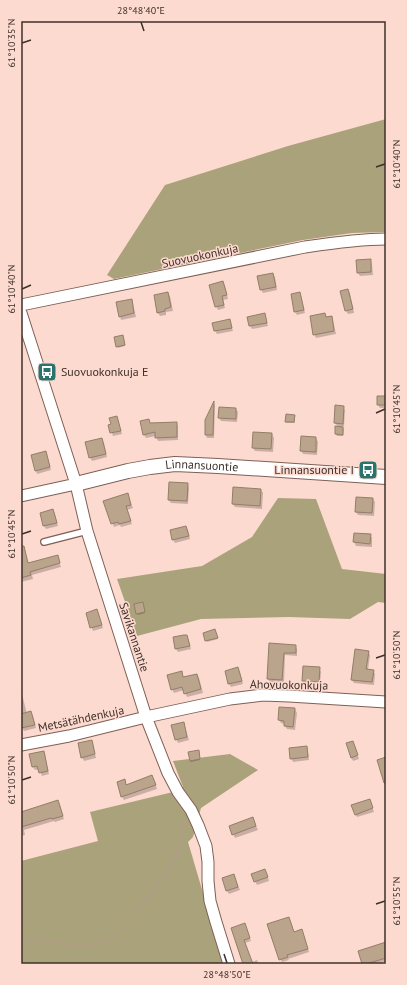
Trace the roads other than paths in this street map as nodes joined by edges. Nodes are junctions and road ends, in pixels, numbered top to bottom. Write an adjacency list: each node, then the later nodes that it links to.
1 (386, 239): 2 (street, Suovuokonkuja)
2 (21, 305)
3 (21, 313): 5 (street, Savikannantie)
4 (386, 477): 5 (street, Linnansuontie)
5 (76, 484): 6 (street, Linnansuontie); 7 (street, Savikannantie)
6 (21, 496)
7 (87, 531): 8 (lane); 10 (street, Savikannantie)
8 (44, 542)
9 (386, 702): 10 (street, Ahovuokonkuja)
10 (146, 717): 11 (street, Metsätähdenkuja); 12 (street, Savikannantie)
11 (21, 745)
12 (229, 964)

